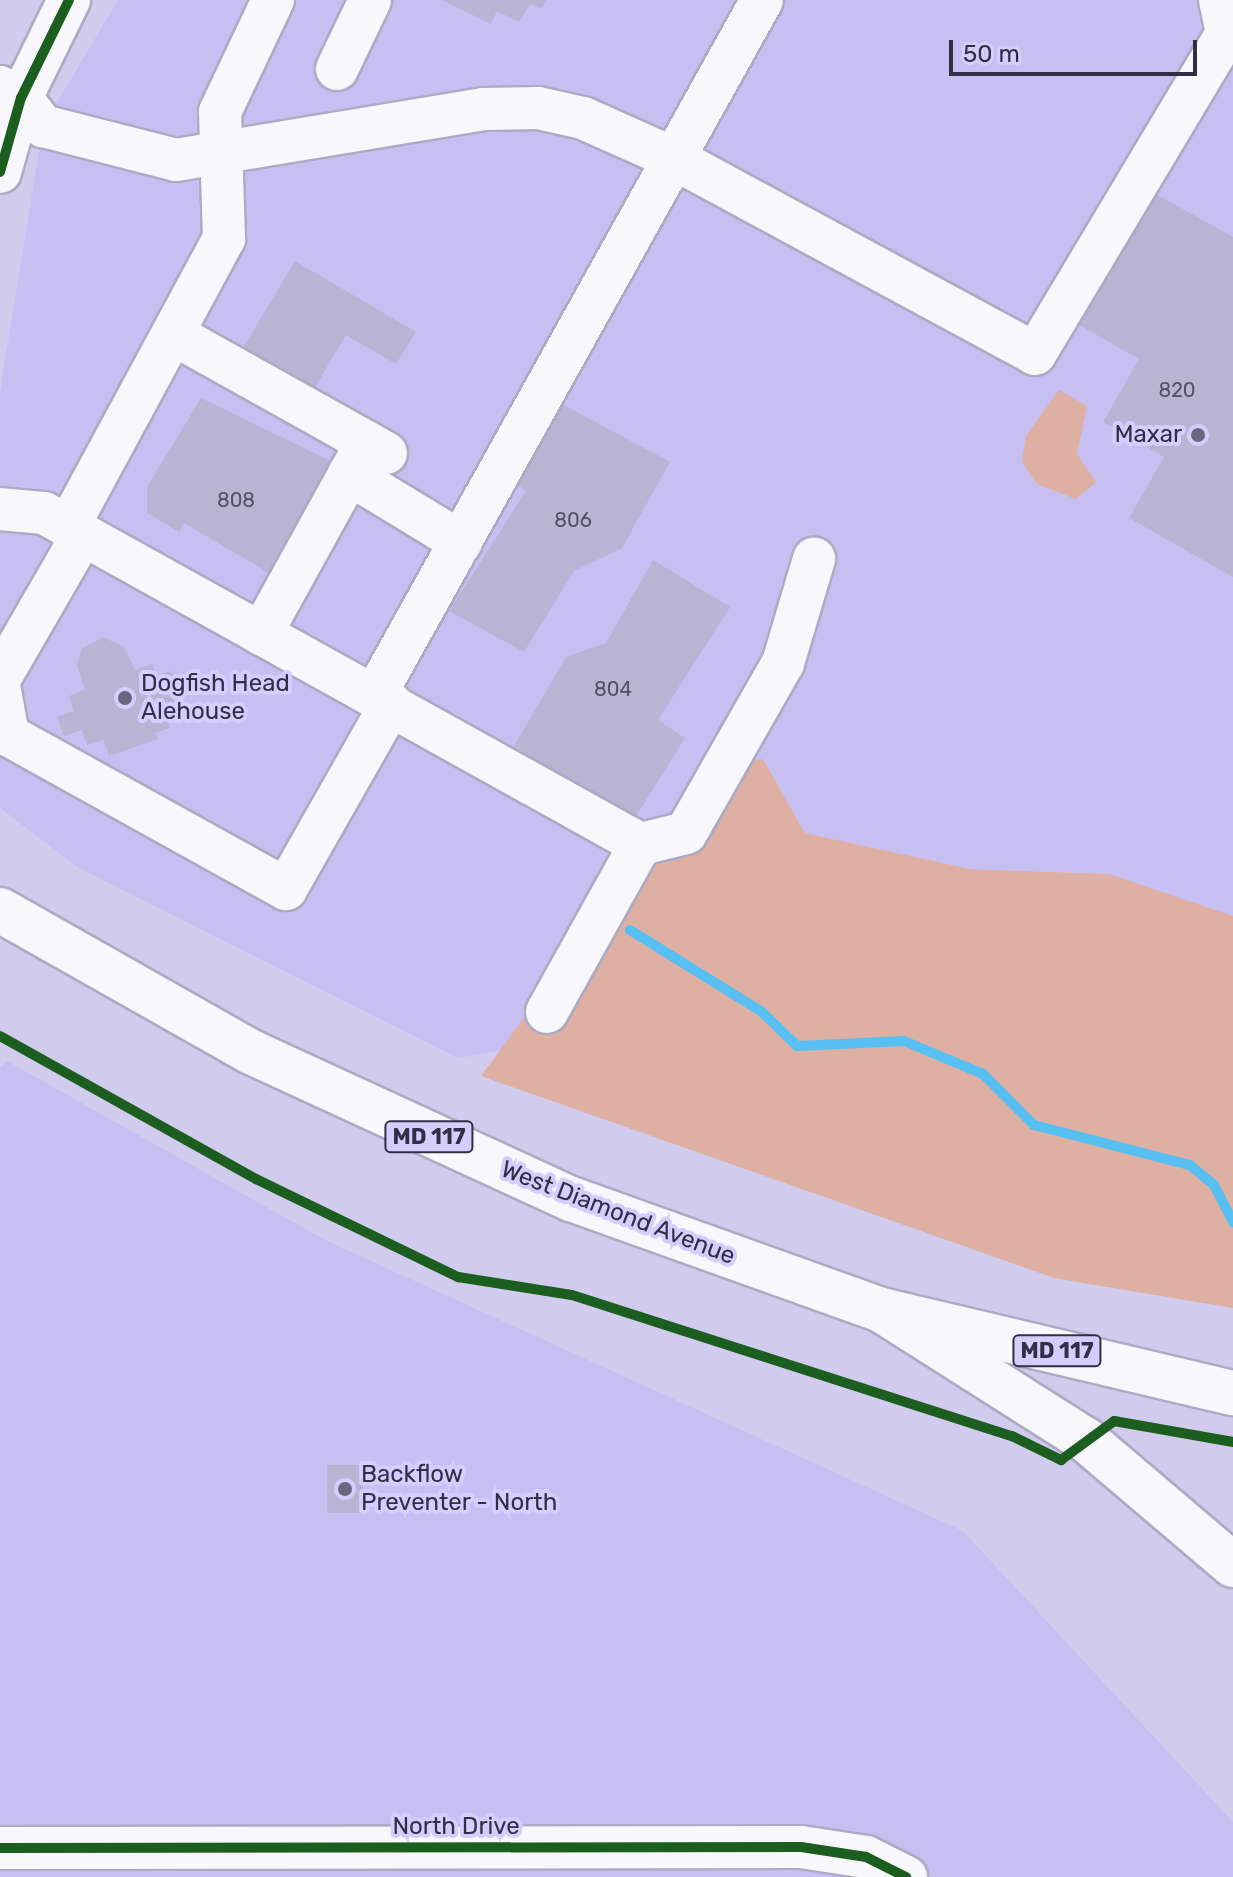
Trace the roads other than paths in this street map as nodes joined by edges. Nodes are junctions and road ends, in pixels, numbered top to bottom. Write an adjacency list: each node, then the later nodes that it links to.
1 (69, 0): 7 (street)
2 (273, 0): 8 (street)
3 (370, 0): 6 (street)
4 (762, 0): 9 (street)
5 (1226, 27): 9 (street)
6 (337, 69)
7 (11, 92): 8 (street); 10 (street)
8 (223, 157): 9 (street); 11 (street)
9 (675, 159): 15 (street)
10 (0, 172)
11 (173, 334): 12 (street); 14 (street)
12 (368, 456): 15 (street); 17 (street)
13 (0, 509): 14 (street)
14 (75, 531): 17 (street); 18 (street)
15 (461, 542): 20 (street)
16 (814, 559): 21 (street)
17 (261, 634): 20 (street)
18 (0, 678)
19 (0, 691): 20 (street)
20 (383, 699): 21 (street)
21 (637, 845): 23 (street)
22 (0, 910): 24 (main road, West Diamond Avenue / MD 117)
23 (547, 1012)
24 (881, 1310): 25 (main road, West Diamond Avenue / MD 117); 26 (main road)
25 (1233, 1393)
26 (1233, 1565)
27 (0, 1848): 28 (street, North Drive)
28 (906, 1877)

